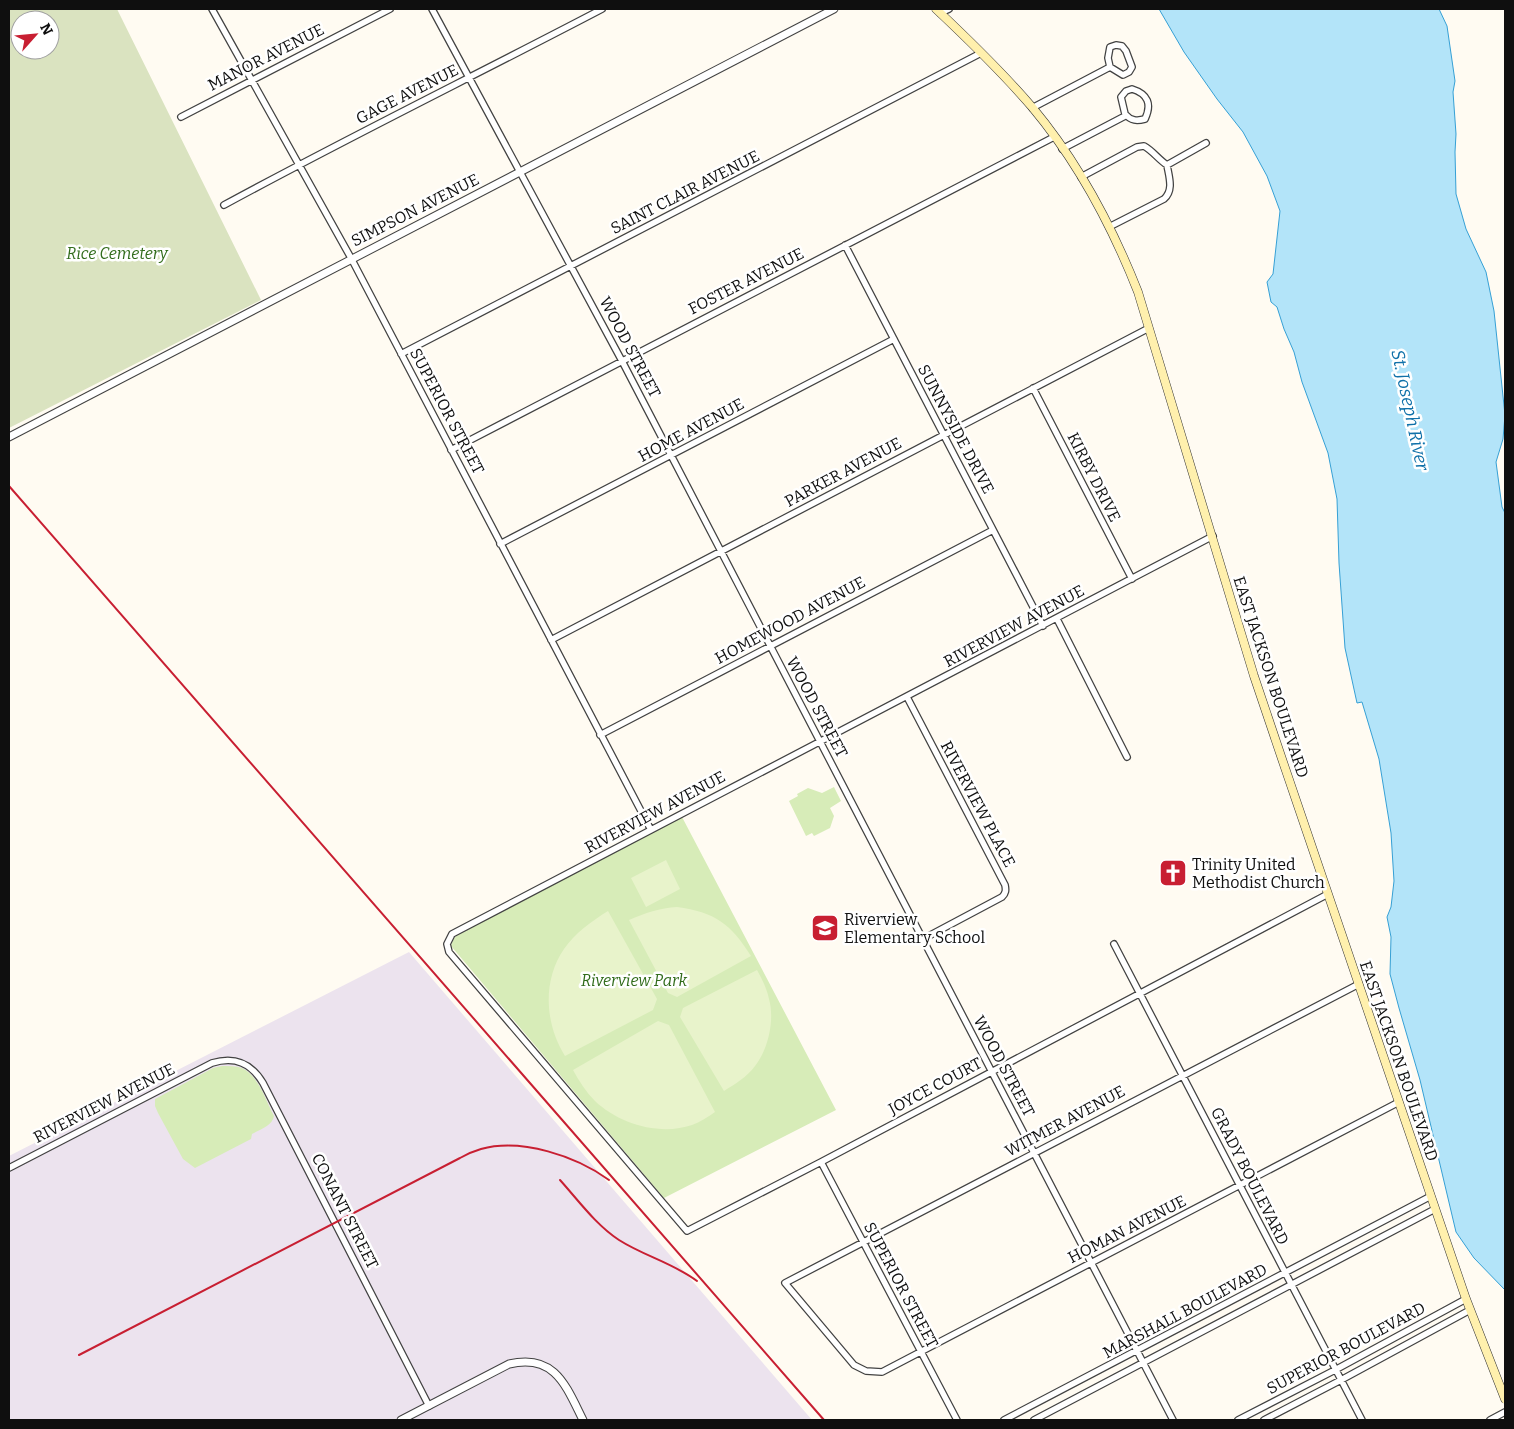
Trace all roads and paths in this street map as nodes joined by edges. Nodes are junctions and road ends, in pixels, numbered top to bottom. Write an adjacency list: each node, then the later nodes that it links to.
1 (212, 9): 11 (street, SUPERIOR STREET)
2 (390, 9): 11 (street, MANOR AVENUE)
3 (432, 9): 10 (street, WOOD STREET)
4 (602, 9): 10 (street, GAGE AVENUE)
5 (834, 9): 20 (street, SIMPSON AVENUE)
6 (949, 9): 7 (street)
7 (938, 11): 8 (main road, EAST JACKSON BOULEVARD)
8 (981, 53): 12 (main road, EAST JACKSON BOULEVARD); 26 (street, SAINT CLAIR AVENUE)
9 (1110, 66): 9 (street); 12 (street)
10 (470, 78): 18 (street, GAGE AVENUE); 20 (street, WOOD STREET)
11 (252, 80): 14 (street, MANOR AVENUE); 18 (street, SUPERIOR STREET)
12 (1032, 108): 15 (main road, EAST JACKSON BOULEVARD)
13 (1125, 116): 13 (street); 17 (street)
14 (181, 117)
15 (1054, 137): 17 (main road, EAST JACKSON BOULEVARD); 24 (street, FOSTER AVENUE)
16 (1206, 143): 19 (street)
17 (1062, 149): 21 (main road, EAST JACKSON BOULEVARD)
18 (300, 164): 22 (street, GAGE AVENUE); 25 (street, SUPERIOR STREET)
19 (1167, 165): 21 (street); 23 (street)
20 (521, 172): 25 (street, SIMPSON AVENUE); 26 (street, WOOD STREET)
21 (1082, 177): 23 (main road, EAST JACKSON BOULEVARD)
22 (224, 205)
23 (1109, 227): 27 (main road, EAST JACKSON BOULEVARD)
24 (845, 246): 28 (street, SUNNYSIDE DRIVE); 30 (street, FOSTER AVENUE)
25 (352, 258): 29 (street, SUPERIOR STREET); 33 (street, SIMPSON AVENUE)
26 (572, 266): 29 (street, SAINT CLAIR AVENUE); 30 (street, WOOD STREET)
27 (1149, 328): 31 (street, PARKER AVENUE); 37 (main road, EAST JACKSON BOULEVARD)
28 (894, 340): 32 (street, SUNNYSIDE DRIVE); 35 (street, HOME AVENUE)
29 (401, 354): 34 (street, SUPERIOR STREET)
30 (622, 361): 34 (street, FOSTER AVENUE); 35 (street, WOOD STREET)
31 (1033, 388): 32 (street, PARKER AVENUE); 40 (street, KIRBY DRIVE)
32 (944, 435): 36 (street, SUNNYSIDE DRIVE); 39 (street, PARKER AVENUE)
33 (9, 436)
34 (451, 450): 38 (street, SUPERIOR STREET)
35 (672, 456): 38 (street, HOME AVENUE); 39 (street, WOOD STREET)
36 (993, 530): 42 (street, SUNNYSIDE DRIVE); 44 (street, HOMEWOOD AVENUE)
37 (1213, 536): 40 (street, RIVERVIEW AVENUE); 50 (main road, EAST JACKSON BOULEVARD)
38 (500, 544): 43 (street, SUPERIOR STREET)
39 (721, 552): 43 (street, PARKER AVENUE); 44 (street, WOOD STREET)
40 (1132, 579): 41 (street, RIVERVIEW AVENUE)
41 (1057, 619): 42 (street, RIVERVIEW AVENUE); 48 (street)
42 (1043, 626): 45 (street, RIVERVIEW AVENUE)
43 (551, 640): 46 (street, SUPERIOR STREET)
44 (770, 646): 46 (street, HOMEWOOD AVENUE); 47 (street, WOOD STREET)
45 (907, 697): 47 (street, RIVERVIEW AVENUE); 51 (street, RIVERVIEW PLACE)
46 (600, 735): 49 (street, SUPERIOR STREET)
47 (820, 741): 49 (street, RIVERVIEW AVENUE); 51 (street, WOOD STREET)
48 (1127, 757)
49 (651, 830): 65 (street, RIVERVIEW AVENUE)
50 (1328, 894): 53 (main road, EAST JACKSON BOULEVARD); 54 (street, JOYCE COURT)
51 (922, 939): 56 (street, WOOD STREET)
52 (1114, 944): 54 (street, GRADY BOULEVARD)
53 (1359, 984): 57 (street, WITMER AVENUE); 58 (main road, EAST JACKSON BOULEVARD)
54 (1140, 994): 56 (street, JOYCE COURT); 57 (street, GRADY BOULEVARD)
55 (212, 1063): 61 (street, RIVERVIEW AVENUE); 79 (street, CONANT STREET)
56 (992, 1072): 59 (street, WOOD STREET); 60 (street, JOYCE COURT)
57 (1182, 1076): 59 (street, WITMER AVENUE); 62 (street, GRADY BOULEVARD)
58 (1399, 1102): 62 (street, HOMAN AVENUE); 63 (main road, EAST JACKSON BOULEVARD)
59 (1034, 1153): 66 (street, WITMER AVENUE); 67 (street, WOOD STREET)
60 (821, 1162): 65 (street, JOYCE COURT); 66 (street, SUPERIOR STREET)
61 (9, 1168)
62 (1240, 1186): 67 (street, HOMAN AVENUE); 68 (street, GRADY BOULEVARD)
63 (1431, 1196): 64 (main road, EAST JACKSON BOULEVARD); 68 (street, MARSHALL BOULEVARD)
64 (1435, 1209): 69 (street, MARSHALL BOULEVARD); 70 (main road, EAST JACKSON BOULEVARD)
65 (687, 1231)
66 (863, 1243): 73 (street, SUPERIOR STREET); 76 (street, WITMER AVENUE)
67 (1092, 1262): 72 (street, WOOD STREET); 73 (street, HOMAN AVENUE)
68 (1285, 1274): 69 (street, GRADY BOULEVARD); 72 (street, MARSHALL BOULEVARD)
69 (1291, 1286): 74 (street, MARSHALL BOULEVARD); 75 (street, GRADY BOULEVARD)
70 (1466, 1299): 71 (main road, EAST JACKSON BOULEVARD); 75 (street, SUPERIOR BOULEVARD)
71 (1470, 1310): 77 (street, SUPERIOR BOULEVARD); 78 (main road, EAST JACKSON BOULEVARD)
72 (1138, 1351): 74 (street, WOOD STREET); 84 (street, MARSHALL BOULEVARD)
73 (921, 1352): 76 (street, HOMAN AVENUE); 83 (street, SUPERIOR STREET)
74 (1144, 1363): 85 (street, MARSHALL BOULEVARD); 86 (street, WOOD STREET)
75 (1336, 1370): 77 (street, GRADY BOULEVARD); 87 (street, SUPERIOR BOULEVARD)
76 (866, 1372)
77 (1341, 1380): 88 (street, SUPERIOR BOULEVARD); 89 (street, GRADY BOULEVARD)
78 (1505, 1399)
79 (429, 1406): 81 (street); 82 (street)
80 (1505, 1412): 90 (street)
81 (401, 1420)
82 (583, 1420)
83 (958, 1420)
84 (1004, 1420)
85 (1034, 1420)
86 (1173, 1420)
87 (1238, 1420)
88 (1264, 1420)
89 (1362, 1420)
90 (1490, 1420)

